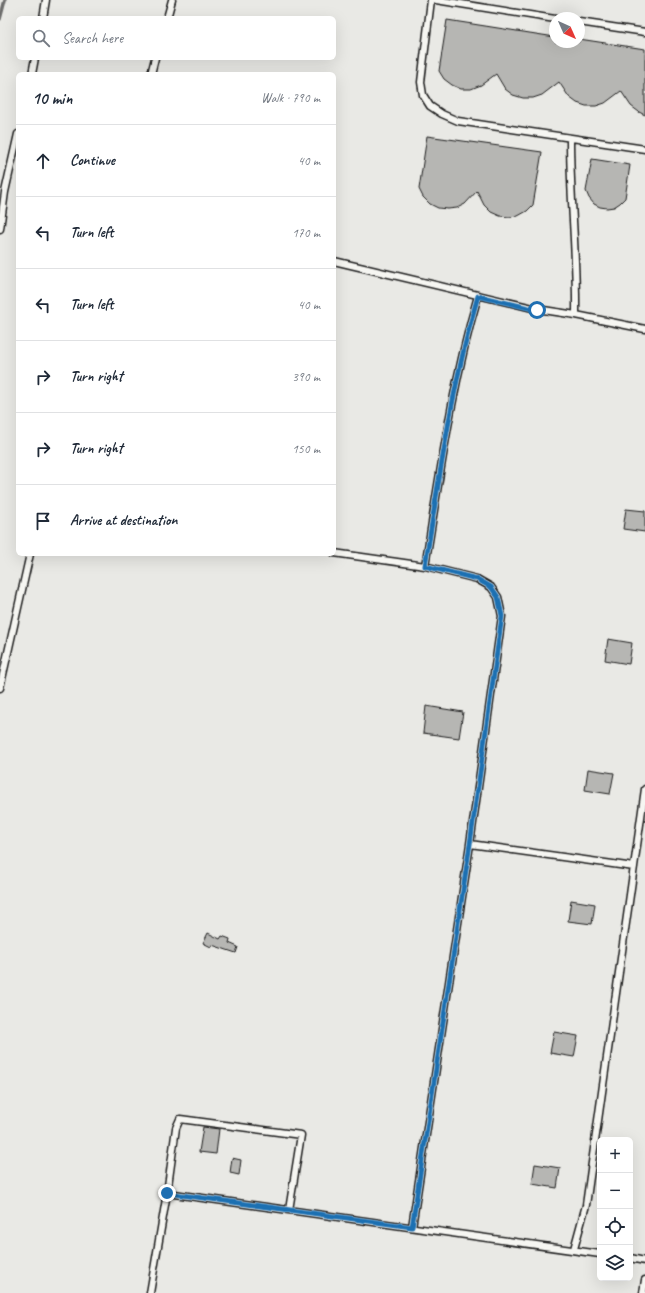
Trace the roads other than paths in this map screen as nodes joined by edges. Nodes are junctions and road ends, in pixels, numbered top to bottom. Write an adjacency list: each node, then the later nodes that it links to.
1 (46, 0): 5 (lane)
2 (172, 0): 6 (lane)
3 (431, 0): 14 (lane)
4 (436, 0): 7 (lane)
5 (43, 16)
6 (168, 16)
7 (549, 18)
8 (585, 23): 9 (lane)
9 (645, 32)
10 (35, 60): 12 (lane)
11 (154, 60): 13 (lane)
12 (32, 72)
13 (152, 72)
14 (570, 139): 16 (lane); 20 (lane)
15 (16, 144): 17 (lane)
16 (645, 149)
17 (0, 229)
18 (336, 261): 19 (lane)
19 (478, 296): 20 (lane); 24 (lane)
20 (576, 315): 21 (lane)
21 (645, 329)
22 (336, 553): 24 (lane)
23 (30, 556): 25 (lane)
24 (425, 566): 27 (lane)
25 (0, 688)
26 (645, 789): 28 (lane)
27 (470, 844): 28 (lane); 31 (lane)
28 (634, 867): 32 (lane)
29 (167, 1193): 30 (lane); 30 (lane); 37 (lane)
30 (289, 1210): 31 (lane)
31 (412, 1227): 32 (lane)
32 (574, 1250): 33 (lane)
33 (597, 1254)
34 (633, 1259): 35 (lane)
35 (645, 1261)
36 (645, 1280): 38 (lane)
37 (150, 1293)
38 (643, 1293)

